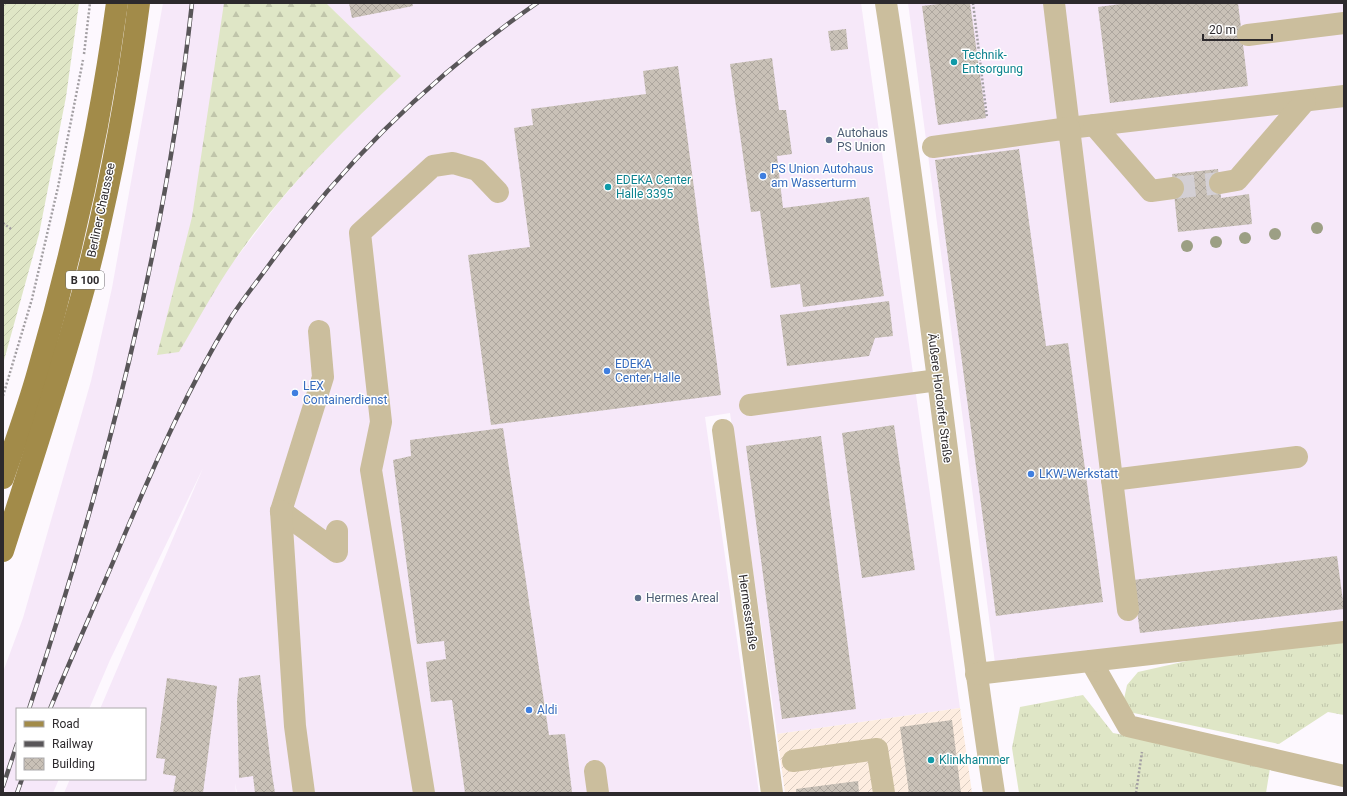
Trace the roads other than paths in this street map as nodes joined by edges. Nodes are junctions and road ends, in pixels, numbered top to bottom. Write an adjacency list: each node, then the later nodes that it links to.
1 (117, 3): 20 (main road, Berliner Chaussee / B 100)
2 (139, 3): 24 (main road, Berliner Chaussee / B 100)
3 (886, 3): 16 (street, Äußere Hordorfer Straße)
4 (1054, 3): 10 (street)
5 (1344, 23): 6 (street)
6 (1248, 35)
7 (1344, 96): 8 (street)
8 (1305, 101): 9 (street); 12 (street)
9 (1094, 125): 10 (street); 13 (street)
10 (1069, 128): 11 (street); 21 (street)
11 (933, 147)
12 (1220, 183)
13 (1173, 188)
14 (498, 192): 33 (street)
15 (318, 331): 22 (street)
16 (938, 380): 17 (street); 28 (street, Äußere Hordorfer Straße)
17 (750, 405)
18 (723, 430): 35 (street, Hermesstraße)
19 (1298, 457): 21 (street)
20 (3, 478)
21 (1112, 480): 25 (street)
22 (281, 511): 23 (street); 32 (street)
23 (337, 531)
24 (3, 551)
25 (1128, 610)
26 (1344, 632): 27 (street)
27 (1091, 661): 28 (street); 31 (street)
28 (976, 674): 37 (street, Äußere Hordorfer Straße)
29 (793, 761): 36 (street)
30 (595, 771): 34 (street)
31 (1344, 776)
32 (304, 793)
33 (424, 793)
34 (598, 793)
35 (772, 793)
36 (884, 793)
37 (994, 793)

